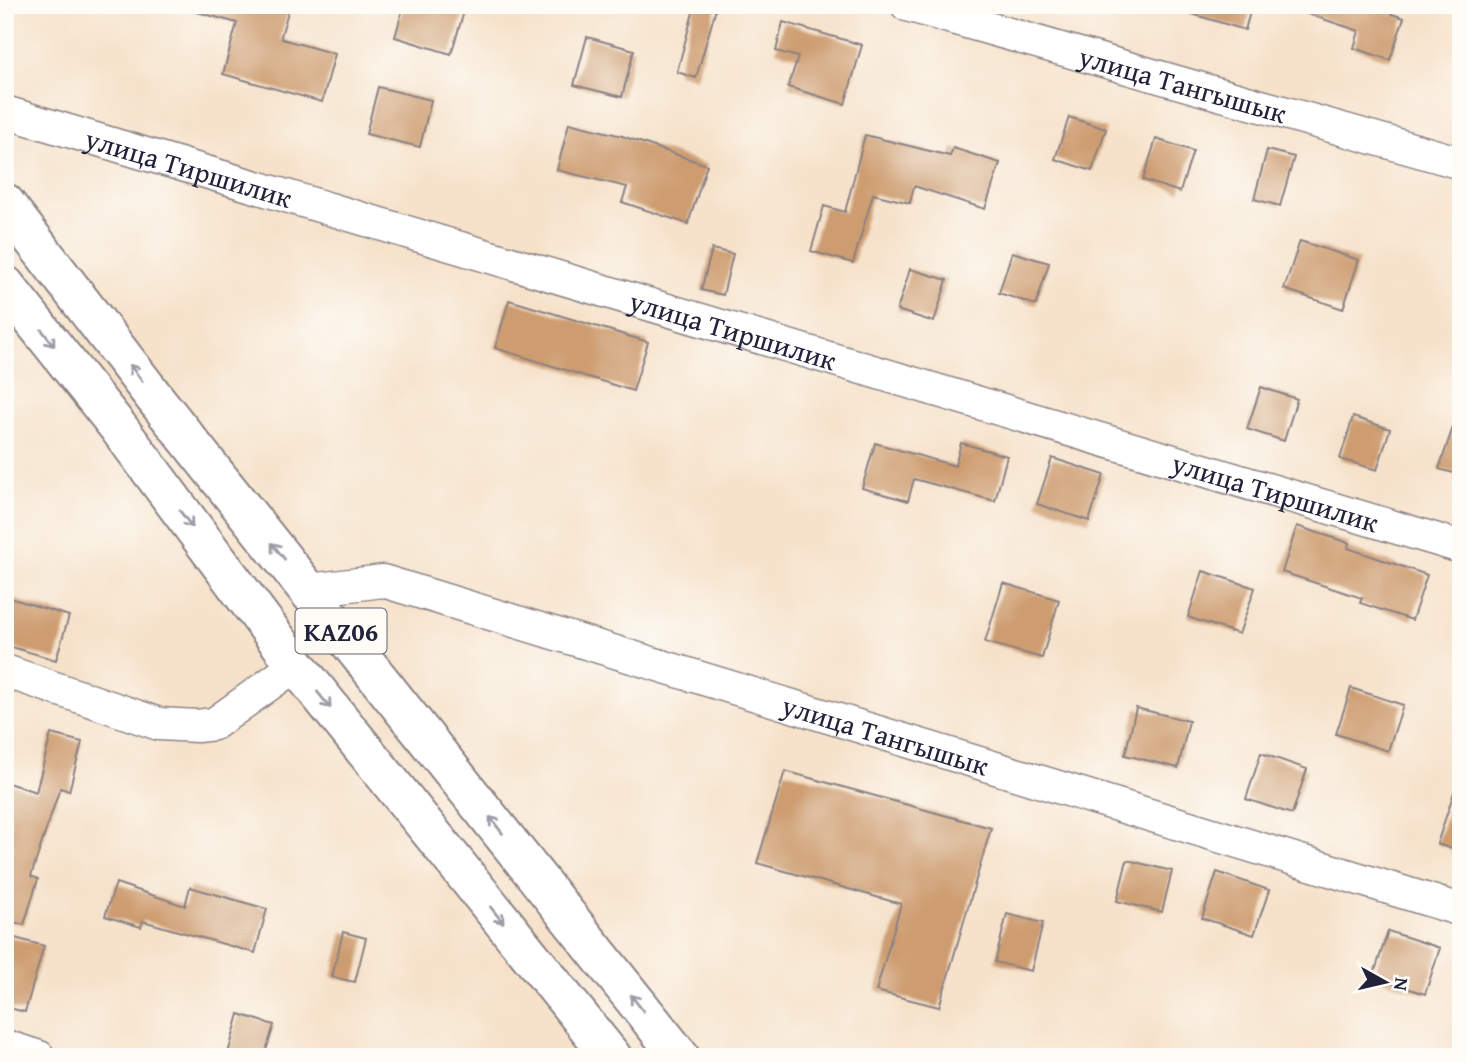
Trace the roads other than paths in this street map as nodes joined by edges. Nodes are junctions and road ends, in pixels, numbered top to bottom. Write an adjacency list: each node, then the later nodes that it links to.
1 (907, 5): 3 (street, улица Тангышык)
2 (5, 111): 6 (street, улица Тиршилик)
3 (1461, 163)
4 (5, 204): 7 (highway, KАZ06, one-way to 4)
5 (5, 285): 8 (highway, KАZ06, one-way to 8)
6 (1461, 547)
7 (309, 590): 10 (street, улица Тангышык); 14 (highway, KАZ06, one-way to 7)
8 (296, 665): 9 (street); 13 (highway, KАZ06, one-way to 13)
9 (5, 671)
10 (1461, 910)
11 (5, 1046): 12 (street)
12 (39, 1057)
13 (612, 1057)
14 (680, 1057)

